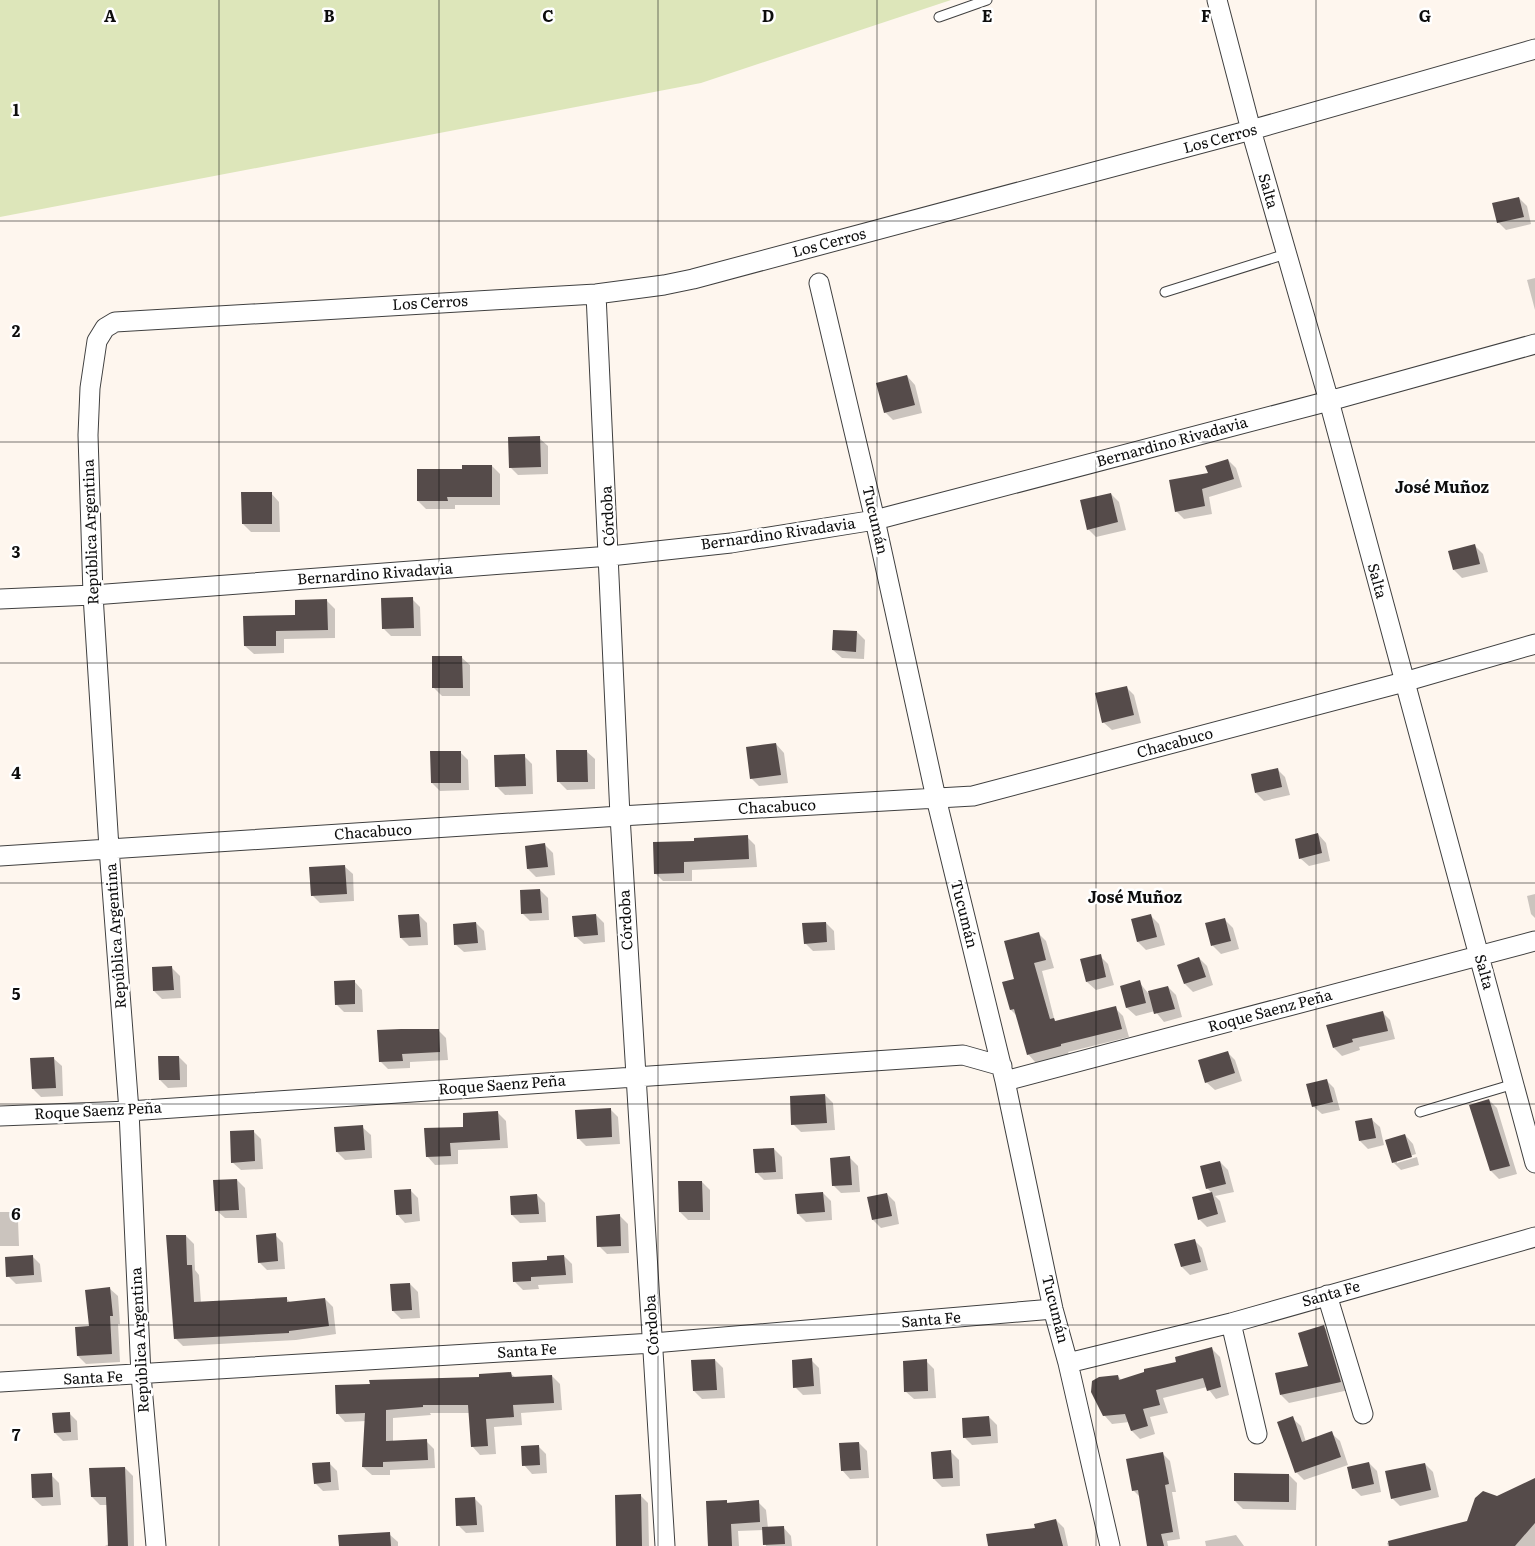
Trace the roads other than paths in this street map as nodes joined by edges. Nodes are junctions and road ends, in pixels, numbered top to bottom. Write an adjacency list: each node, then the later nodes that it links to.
1 (987, 0): 3 (lane)
2 (1217, 0): 5 (street, Salta)
3 (939, 17)
4 (1535, 49): 5 (street, Los Cerros)
5 (1251, 130): 6 (street, Salta); 9 (street, Los Cerros)
6 (1286, 254): 8 (lane); 12 (street, Salta)
7 (819, 283): 13 (street, Tucumán)
8 (1165, 292)
9 (596, 294): 10 (street, Los Cerros); 14 (street, Córdoba)
10 (104, 328): 15 (street, República Argentina)
11 (1535, 344): 12 (street, Bernardino Rivadavia)
12 (1329, 401): 13 (street, Bernardino Rivadavia); 18 (street, Salta)
13 (875, 520): 14 (street, Bernardino Rivadavia); 19 (street, Tucumán)
14 (610, 556): 15 (street, Bernardino Rivadavia); 20 (street, Córdoba)
15 (93, 595): 16 (street, Bernardino Rivadavia); 21 (street, República Argentina)
16 (0, 599)
17 (1535, 644): 18 (street, Chacabuco)
18 (1404, 682): 19 (street, Chacabuco); 24 (street, Salta)
19 (936, 798): 20 (street, Chacabuco); 25 (street, Tucumán)
20 (620, 816): 21 (street, Chacabuco); 26 (street, Córdoba)
21 (109, 848): 22 (street, Chacabuco); 28 (street, República Argentina)
22 (0, 856)
23 (1535, 941): 24 (street, Roque Saenz Peña)
24 (1480, 956): 25 (street, Roque Saenz Peña); 27 (street, Salta)
25 (1004, 1074): 26 (street, Roque Saenz Peña); 34 (street, Tucumán)
26 (635, 1076): 28 (street, Roque Saenz Peña); 36 (street, Córdoba)
27 (1514, 1084): 29 (lane); 31 (street, Salta)
28 (129, 1111): 30 (street, Roque Saenz Peña); 38 (street, República Argentina)
29 (1420, 1112)
30 (0, 1116)
31 (1535, 1163)
32 (1535, 1237): 33 (street, Santa Fe)
33 (1327, 1295): 35 (street, Santa Fe); 40 (street)
34 (1053, 1310): 36 (street, Santa Fe); 37 (street, Tucumán)
35 (1231, 1323): 37 (street, Santa Fe); 41 (street)
36 (653, 1343): 38 (street, Santa Fe); 43 (street, Córdoba)
37 (1068, 1363): 44 (street, Tucumán)
38 (141, 1375): 39 (street, Santa Fe); 42 (street, República Argentina)
39 (0, 1382)
40 (1364, 1414)
41 (1257, 1434)
42 (156, 1546)
43 (665, 1546)
44 (1110, 1546)

